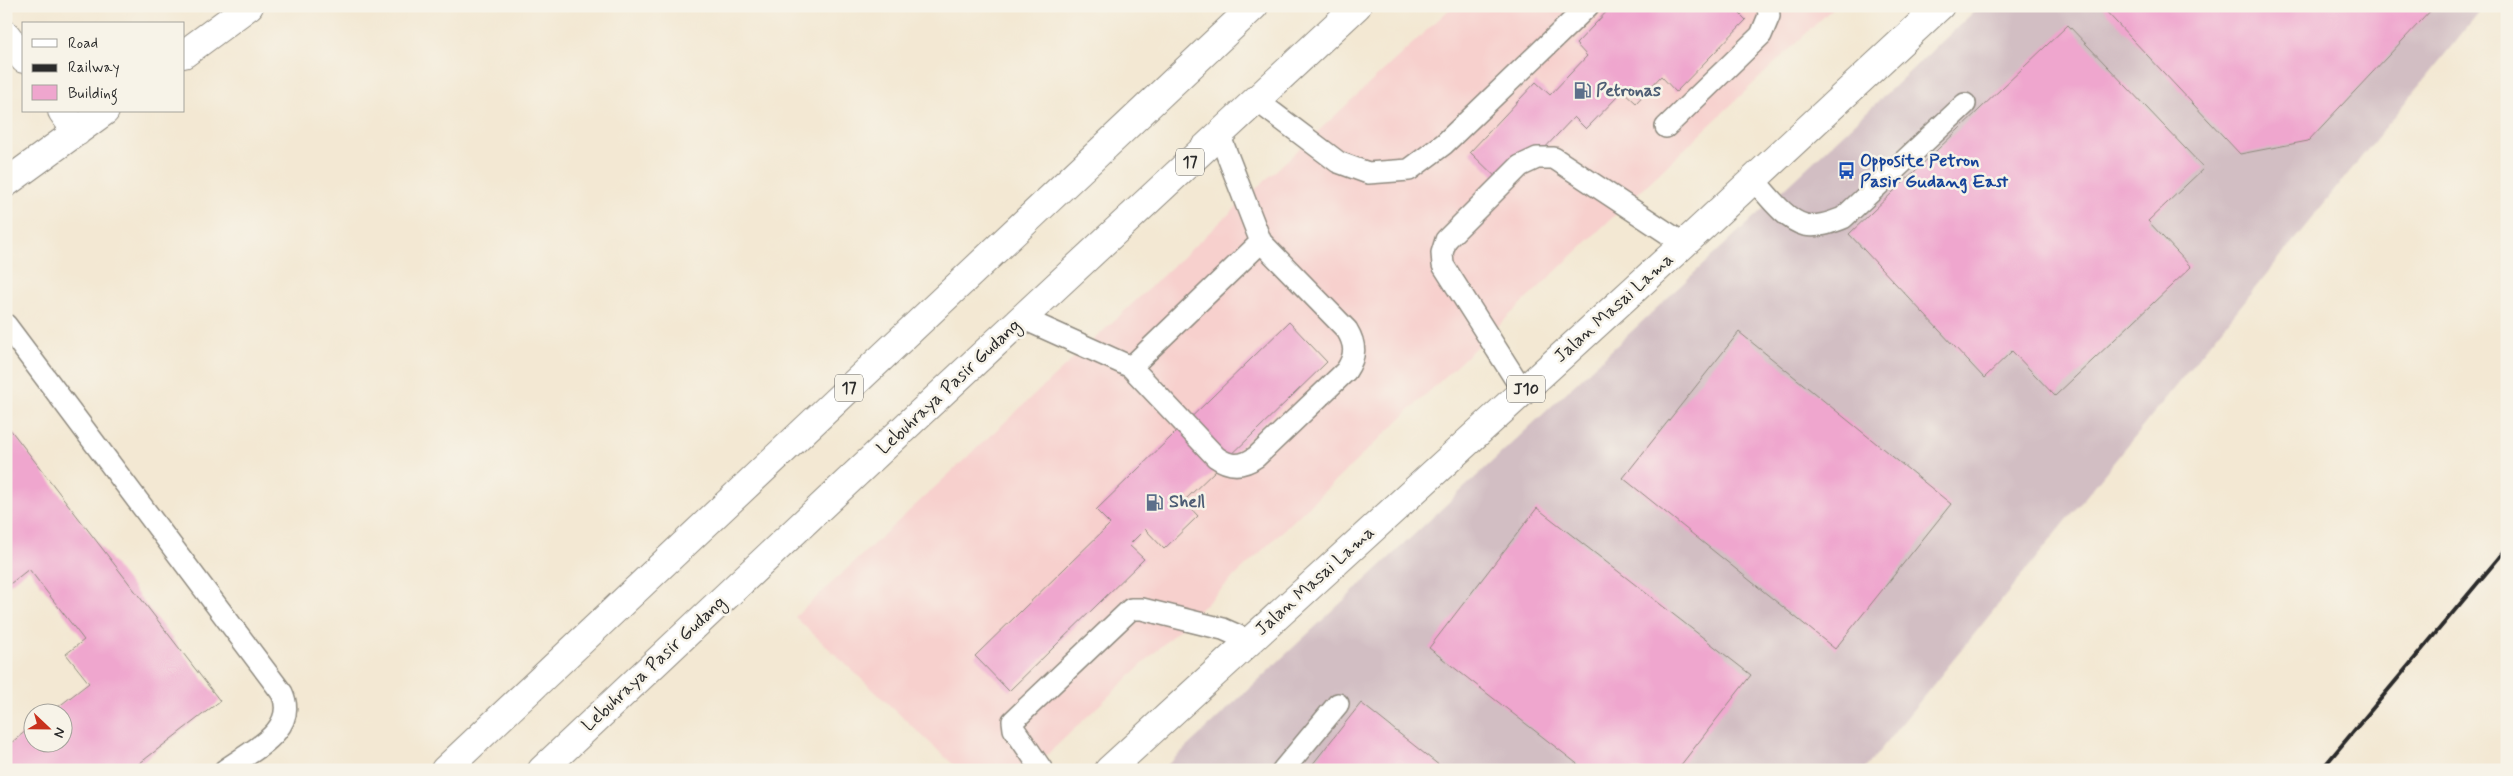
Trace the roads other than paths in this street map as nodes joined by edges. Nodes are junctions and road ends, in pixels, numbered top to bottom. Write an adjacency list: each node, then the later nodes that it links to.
1 (250, 6): 8 (main road)
2 (1254, 6): 27 (main road, 17)
3 (1357, 6): 10 (main road, Lebuhraya Pasir Gudang / 17)
4 (1588, 6): 10 (lane)
5 (1768, 6): 14 (lane)
6 (1940, 6): 16 (main road, Jalan Masai Lama / J10)
7 (6, 35): 9 (main road)
8 (185, 53)
9 (22, 56)
10 (1256, 100): 15 (main road, Lebuhraya Pasir Gudang / 17)
11 (1965, 104): 16 (lane)
12 (102, 112): 13 (main road)
13 (70, 122): 17 (main road)
14 (1666, 126)
15 (1219, 134): 18 (lane); 20 (main road, Lebuhraya Pasir Gudang / 17)
16 (1753, 179): 19 (main road, Jalan Masai Lama / J10)
17 (6, 183)
18 (1261, 242): 22 (lane); 22 (lane)
19 (1684, 244): 23 (main road, Jalan Masai Lama / J10); 23 (lane)
20 (1022, 318): 22 (lane); 28 (main road, Lebuhraya Pasir Gudang / 17)
21 (6, 325): 26 (lane)
22 (1131, 367)
23 (1523, 391): 24 (main road, Jalan Masai Lama / J10)
24 (1250, 641): 29 (lane); 30 (main road, Jalan Masai Lama / J10)
25 (1338, 704): 31 (lane)
26 (225, 770)
27 (445, 770)
28 (542, 770)
29 (1042, 770)
30 (1109, 770)
31 (1283, 770)

